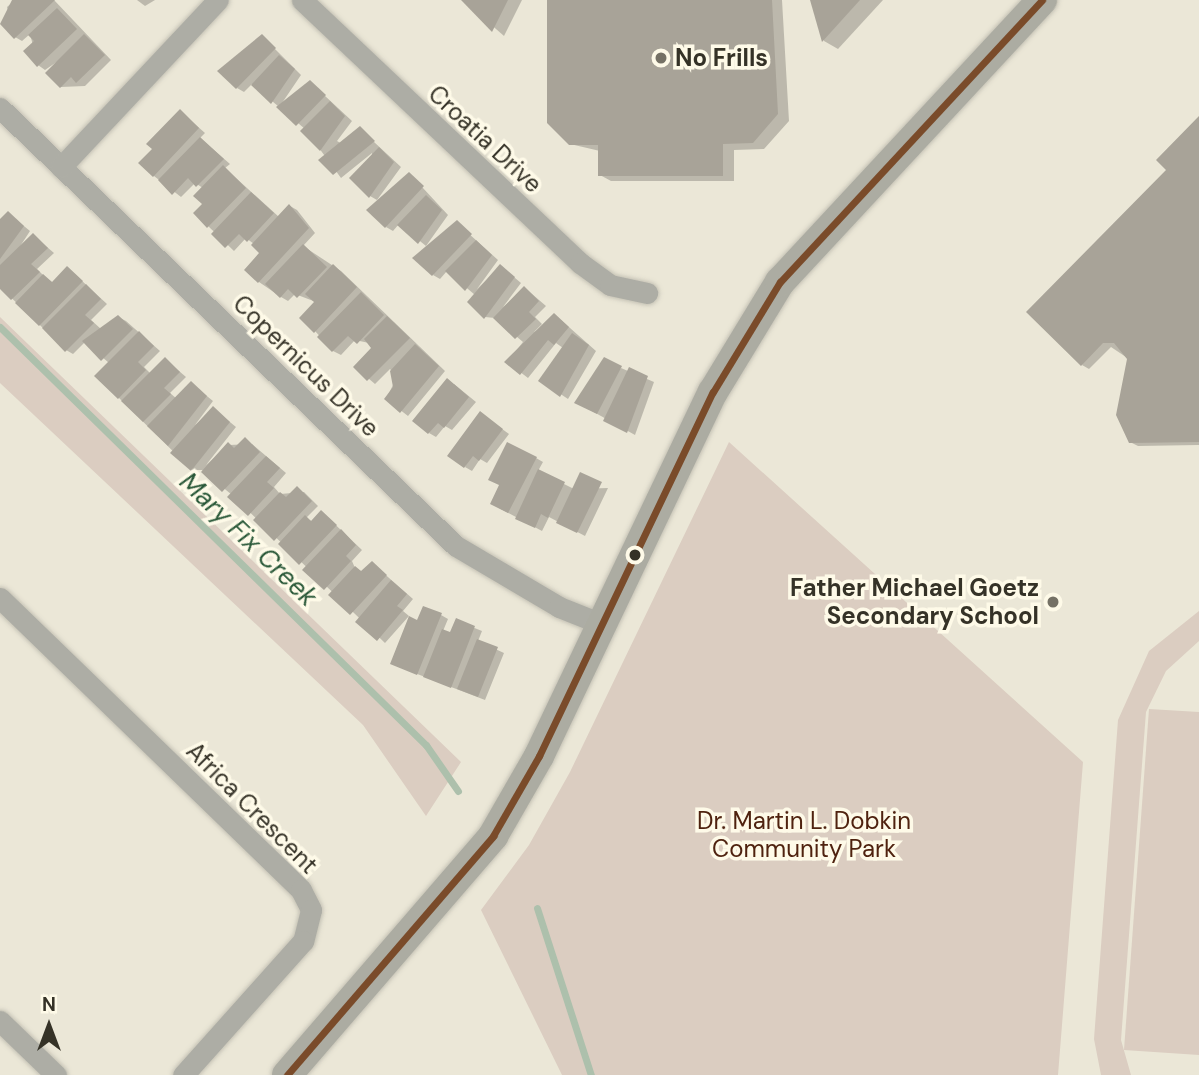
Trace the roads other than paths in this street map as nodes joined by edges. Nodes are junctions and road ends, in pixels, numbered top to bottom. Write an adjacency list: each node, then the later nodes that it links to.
1 (218, 0): 5 (street)
2 (302, 0): 6 (street, Croatia Drive)
3 (1042, 0): 8 (street)
4 (0, 108): 5 (street, Copernicus Drive)
5 (61, 167): 8 (street, Copernicus Drive)
6 (647, 293)
7 (0, 598): 11 (street, Africa Crescent)
8 (602, 624): 12 (street)
9 (0, 1021): 10 (street)
10 (56, 1075)
11 (183, 1075)
12 (287, 1075)

